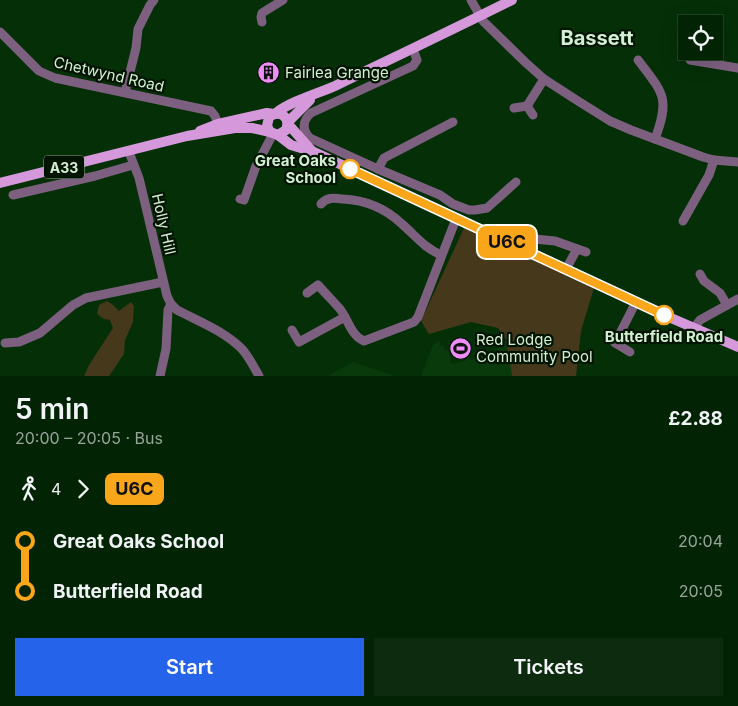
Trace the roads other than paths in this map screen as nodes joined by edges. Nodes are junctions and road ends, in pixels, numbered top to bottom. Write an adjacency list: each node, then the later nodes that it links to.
1 (283, 0): 6 (street)
2 (471, 0): 5 (street)
3 (512, 0): 5 (main road, A33)
4 (151, 2): 13 (street)
5 (480, 16): 8 (main road, A33); 12 (street)
6 (262, 22)
7 (0, 32): 13 (street, Chetwynd Road)
8 (413, 49): 14 (main road, A33); 30 (street)
9 (638, 60): 24 (street)
10 (690, 60): 11 (street)
11 (738, 68)
12 (544, 78): 15 (street); 24 (street)
13 (125, 92): 21 (street, Chetwynd Road)
14 (315, 96): 17 (main road, A33); 20 (main road, A33)
15 (527, 106): 16 (street); 18 (street)
16 (514, 108)
17 (275, 114): 20 (main road); 21 (main road, A33); 22 (main road)
18 (533, 116)
19 (453, 122): 30 (street)
20 (288, 123): 22 (main road); 26 (main road)
21 (218, 124): 23 (main road, A33)
22 (273, 133): 23 (main road, A33); 26 (main road); 35 (street)
23 (187, 136): 25 (main road, A33)
24 (655, 139): 27 (street)
25 (129, 152): 29 (street, Holly Hill); 32 (main road, A33)
26 (314, 152): 37 (main road)
27 (714, 160): 28 (street); 39 (street)
28 (738, 162)
29 (133, 165): 34 (street); 46 (street, Holly Hill)
30 (378, 169): 33 (street)
31 (516, 182): 33 (street)
32 (0, 183)
33 (431, 191): 37 (street)
34 (13, 195)
35 (244, 200)
36 (321, 204): 43 (street)
37 (425, 204): 38 (main road)
38 (456, 219): 43 (street); 44 (main road)
39 (683, 221)
40 (512, 230): 41 (street)
41 (577, 249): 42 (street); 44 (street)
42 (586, 252)
43 (441, 255): 52 (street)
44 (566, 269): 49 (main road)
45 (701, 280): 51 (street)
46 (164, 282): 50 (street, Holly Hill); 55 (street)
47 (307, 293): 52 (street)
48 (738, 299): 51 (street)
49 (636, 302): 53 (main road); 57 (street)
50 (171, 304): 58 (street, Holly Hill); 59 (street)
51 (727, 305): 53 (street)
52 (345, 317): 54 (street)
53 (694, 328): 56 (main road)
54 (292, 330)
55 (5, 344)
56 (738, 347)
57 (630, 352)
58 (160, 376)
59 (259, 376)

